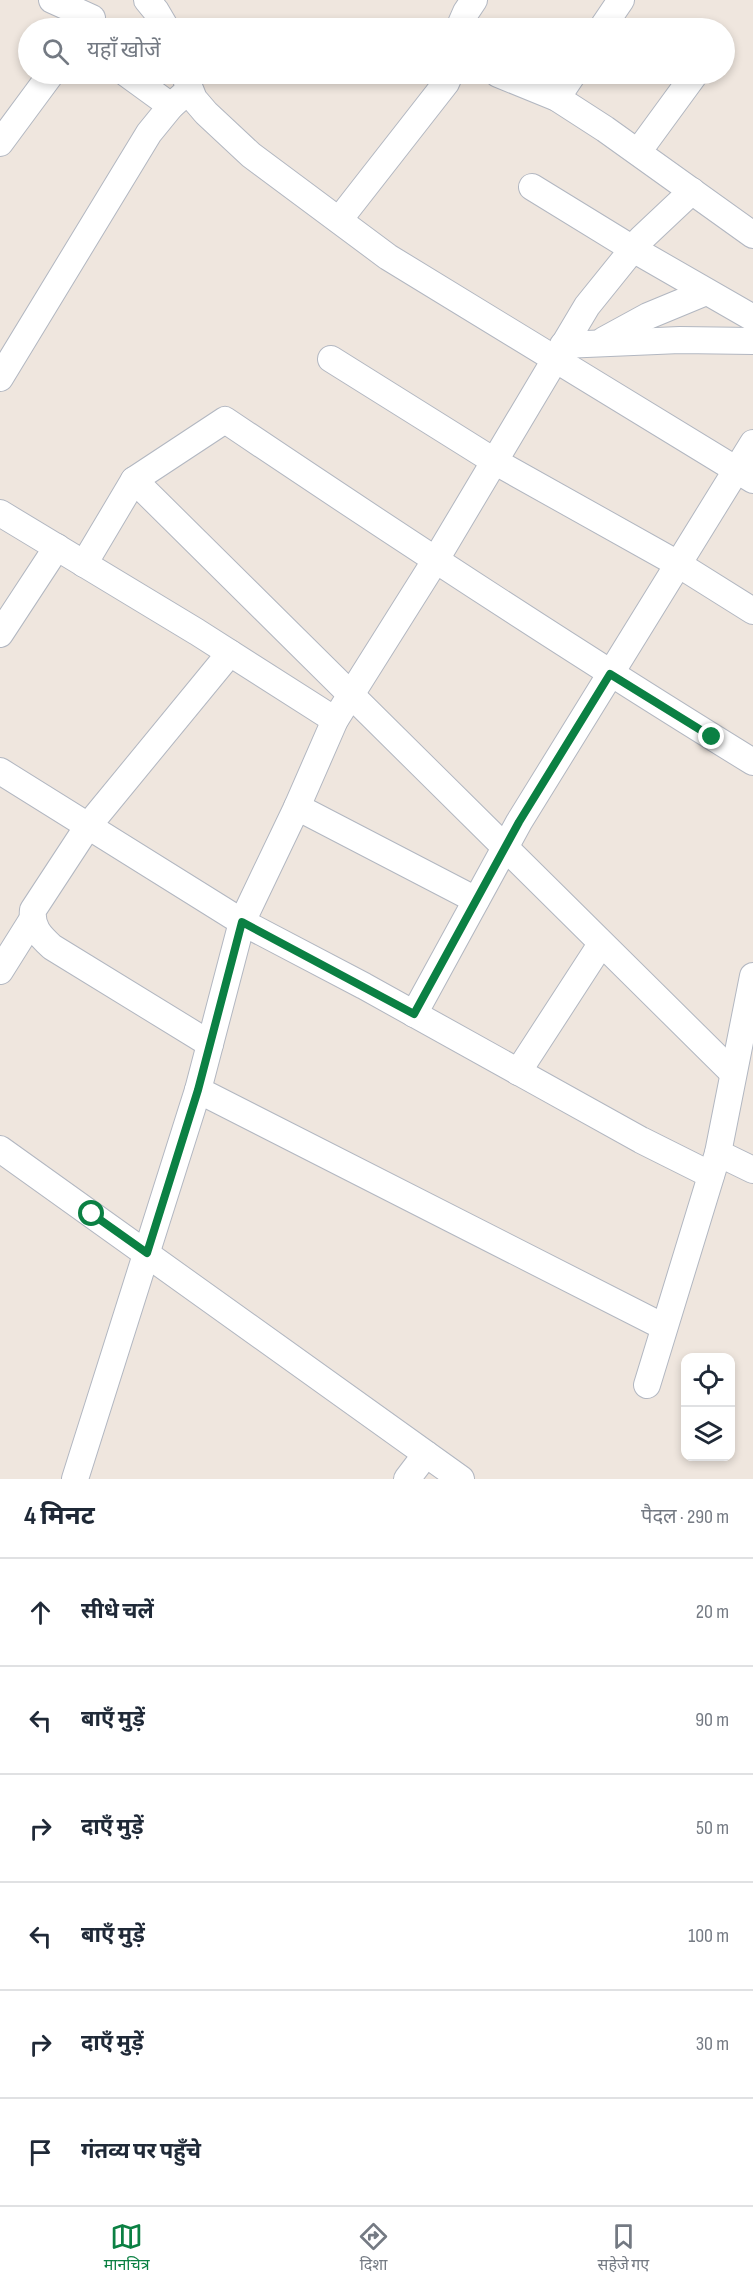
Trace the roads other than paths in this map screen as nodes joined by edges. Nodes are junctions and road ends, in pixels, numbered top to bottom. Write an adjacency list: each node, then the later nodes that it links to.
1 (52, 0): 4 (street)
2 (474, 0): 5 (street)
3 (621, 0): 6 (street)
4 (93, 15)
5 (463, 18)
6 (609, 18)
7 (44, 84): 15 (street)
8 (161, 84): 13 (street)
9 (444, 84): 19 (street)
10 (523, 84): 14 (street)
11 (566, 84): 14 (street)
12 (687, 84): 16 (street)
13 (181, 90): 19 (street); 28 (street)
14 (557, 98): 16 (street)
15 (0, 143)
16 (638, 152): 18 (street)
17 (532, 187): 21 (street)
18 (692, 191): 20 (street); 21 (street)
19 (339, 220): 26 (street)
20 (753, 235)
21 (633, 249): 22 (street); 26 (street)
22 (706, 292): 23 (street); 25 (street)
23 (753, 318)
24 (753, 341): 25 (street)
25 (598, 343): 26 (street)
26 (559, 351): 30 (street); 31 (street)
27 (331, 359): 30 (street)
28 (4, 362)
29 (753, 443): 31 (street)
30 (494, 461): 35 (street); 37 (street)
31 (745, 475): 37 (street)
32 (134, 480): 35 (street); 36 (street); 42 (street)
33 (0, 513): 34 (street)
34 (57, 548): 36 (street); 39 (street)
35 (435, 561): 41 (street); 42 (street)
36 (84, 564): 40 (street)
37 (678, 564): 38 (street); 41 (street)
38 (753, 611)
39 (0, 634)
40 (230, 653): 43 (street); 47 (street)
41 (610, 674): 44 (street); 48 (street)
42 (352, 695): 43 (street); 48 (street)
43 (335, 720): 46 (street)
44 (753, 762)
45 (0, 771): 47 (street)
46 (297, 807): 49 (street); 51 (street)
47 (88, 826): 50 (street); 51 (street)
48 (504, 849): 49 (street); 52 (street)
49 (476, 900): 55 (street)
50 (32, 920): 53 (street); 56 (street)
51 (242, 922): 55 (street); 56 (street)
52 (601, 944): 57 (street); 58 (street)
53 (0, 971)
54 (753, 976): 58 (street)
55 (414, 1014): 57 (street)
56 (210, 1044): 59 (street)
57 (518, 1072): 61 (street)
58 (733, 1073): 61 (street)
59 (198, 1090): 63 (street); 64 (street)
60 (0, 1149): 63 (street)
61 (714, 1164): 62 (street); 64 (street)
62 (753, 1170)
63 (147, 1253): 66 (street); 67 (street)
64 (664, 1327): 65 (street)
65 (647, 1385)
66 (426, 1454): 68 (street); 69 (street)
67 (75, 1479)
68 (407, 1479)
69 (461, 1479)

